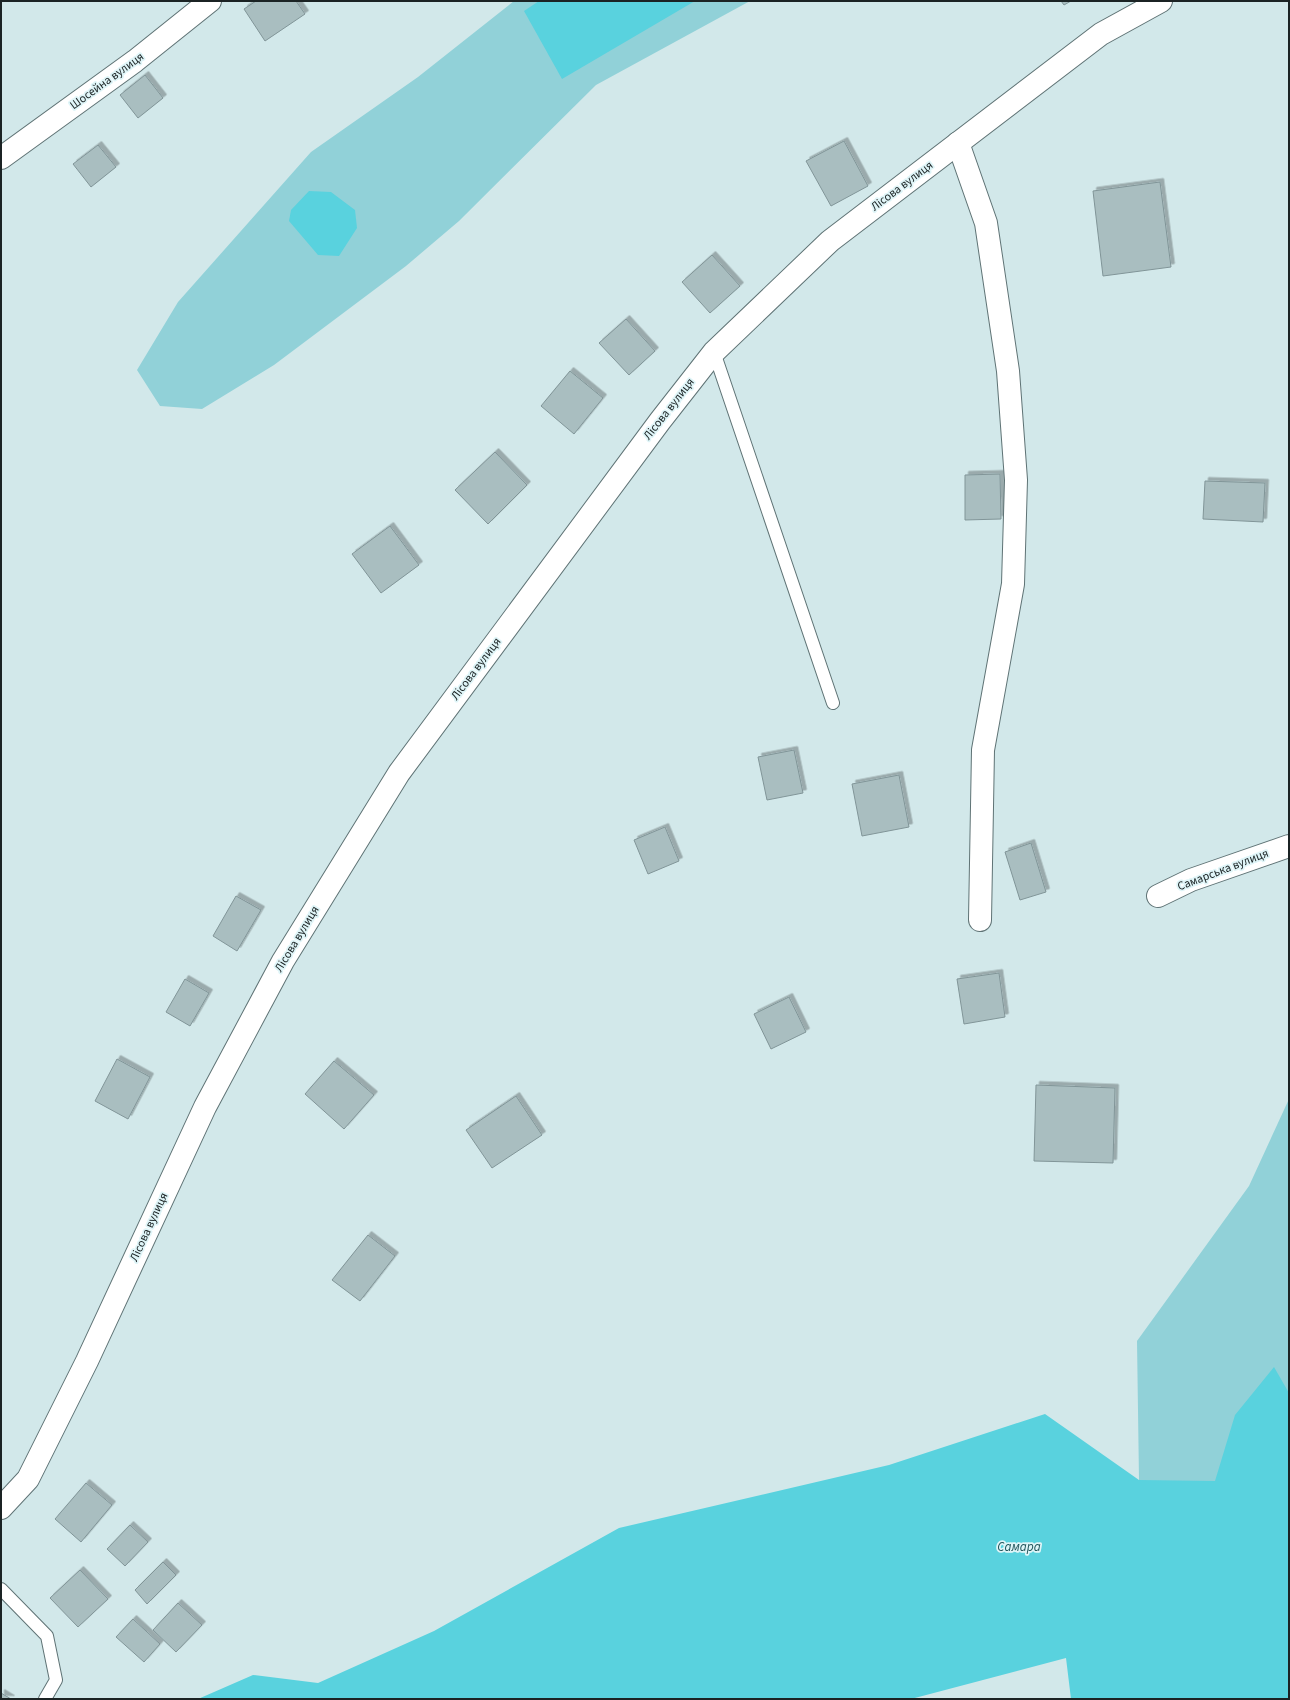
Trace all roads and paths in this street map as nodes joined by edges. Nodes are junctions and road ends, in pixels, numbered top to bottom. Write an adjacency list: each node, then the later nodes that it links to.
1 (210, 1): 4 (street, Шосейна вулиця)
2 (1161, 1): 3 (street, Лісова вулиця)
3 (958, 143): 5 (street, Лісова вулиця); 9 (street)
4 (1, 158)
5 (714, 352): 6 (lane); 10 (street, Лісова вулиця)
6 (833, 703)
7 (1289, 846): 8 (street, Самарська вулиця)
8 (1158, 896)
9 (980, 920)
10 (1, 1508)
11 (1, 1589): 12 (lane)
12 (45, 1699)

